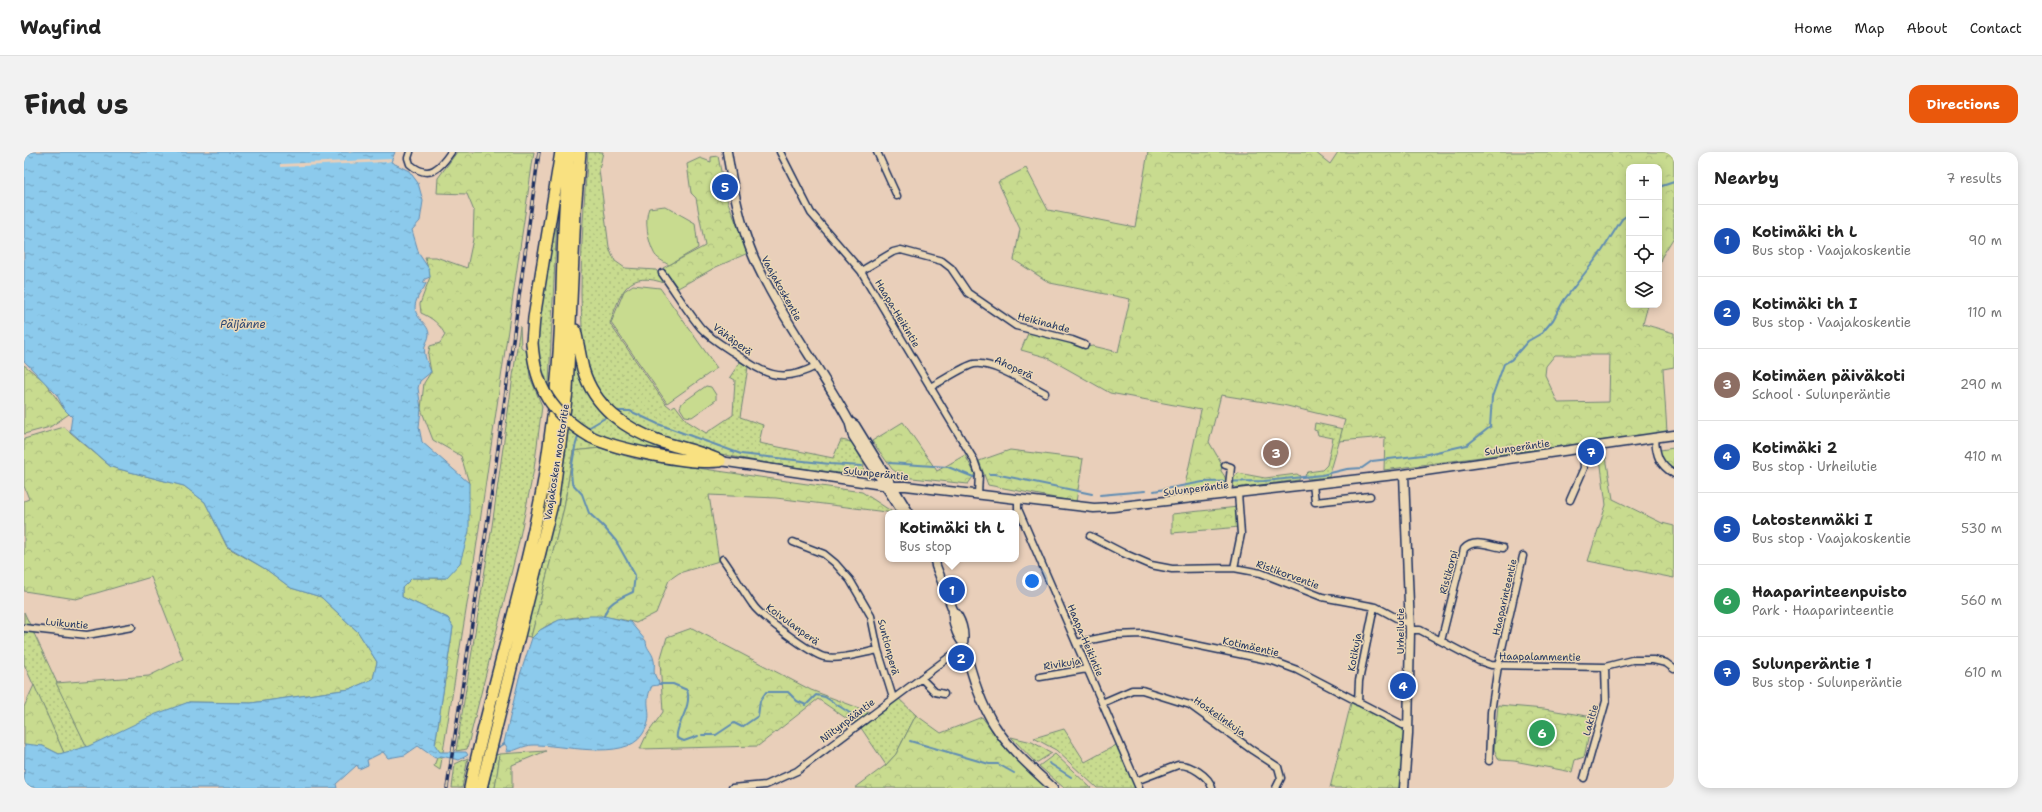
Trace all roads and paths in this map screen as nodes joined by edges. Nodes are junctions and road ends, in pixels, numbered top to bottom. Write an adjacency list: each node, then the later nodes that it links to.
1 (410, 152): 2 (street)
2 (451, 152)
3 (561, 152): 20 (highway, bridge)
4 (569, 152): 66 (highway, Vaajakosken moottoritie)
5 (580, 152): 12 (highway, Vaajakosken moottoritie)
6 (727, 152): 14 (street, Vaajakoskentie)
7 (780, 152): 10 (street, Haapa-Heikintie)
8 (877, 152): 9 (street)
9 (897, 196)
10 (861, 271): 13 (street, Heikinahde); 15 (street, Haapa-Heikintie)
11 (662, 273): 14 (street, Vähäperä)
12 (572, 316): 20 (highway); 67 (highway, Vaajakosken moottoritie)
13 (1085, 345)
14 (816, 366): 25 (street, Vaajakoskentie)
15 (930, 387): 16 (street, Ahoperä); 27 (street, Haapa-Heikintie)
16 (1045, 393)
17 (1674, 435): 18 (street, Sulunperäntie)
18 (1655, 438): 19 (street, Sulunperäntie); 23 (street)
19 (1583, 448): 22 (street, Sulunperäntie); 31 (street)
20 (720, 461): 25 (street, Sulunperäntie)
21 (1225, 465): 28 (street)
22 (1404, 474): 24 (street, Sulunperäntie); 44 (street, Urheilutie)
23 (1674, 474)
24 (1313, 484): 26 (street, Sulunperäntie); 29 (street)
25 (889, 486): 27 (street, Sulunperäntie); 32 (street, Vaajakoskentie); 33 (street, Vaajakoskentie)
26 (1238, 493): 28 (street, Sulunperäntie); 42 (street)
27 (978, 494): 30 (street, Sulunperäntie)
28 (1228, 494): 30 (street, Sulunperäntie)
29 (1370, 496)
30 (1018, 499): 34 (street, Haapa-Heikintie)
31 (1570, 500)
32 (901, 510)
33 (907, 510)
34 (1019, 510)
35 (1019, 510): 48 (street, Haapa-Heikintie)
36 (1090, 536): 42 (street, Ristikorventie)
37 (793, 542): 50 (street, Suntionperä)
38 (1503, 548): 47 (street, Ristikorpi)
39 (1523, 556): 51 (street, Haaparinteentie)
40 (723, 559): 50 (street, Koivulanperä)
41 (935, 562): 49 (street)
42 (1234, 568): 43 (street, Ristikorventie)
43 (1374, 607): 44 (street, Ristikorventie); 59 (street, Kotikuja)
44 (1410, 626): 47 (street, Haapalammentie); 61 (street, Urheilutie)
45 (132, 627): 46 (street, Luikuntie)
46 (24, 628)
47 (1441, 640): 51 (street, Haapalammentie)
48 (1076, 643): 53 (street, Haapa-Heikintie); 59 (street, Kotimäentie)
49 (964, 644): 56 (street, Niitynpääntie); 69 (street)
50 (878, 650): 58 (street, Suntionperä)
51 (1498, 666): 52 (street, Haapalammentie); 62 (street, Haaparinteentie)
52 (1605, 666): 54 (street, Haapalammentie); 63 (street, Lakitie)
53 (1087, 669): 55 (street, Rivikuja); 60 (street, Haapa-Heikintie)
54 (1674, 669)
55 (1040, 677)
56 (921, 678): 57 (street); 58 (street, Niitynpääntie)
57 (944, 694)
58 (894, 698): 65 (street, Niitynpääntie)
59 (1358, 702): 61 (street, Kotimäentie)
60 (1102, 703): 64 (street, Haapa-Heikintie); 72 (street, Hoskelinkuja)
61 (1408, 724): 73 (street, Urheilutie)
62 (1489, 760)
63 (1584, 778)
64 (1136, 781): 70 (street, Haapa-Heikintie); 71 (street)
65 (766, 786): 68 (street, Niitynpääntie)
66 (470, 788)
67 (481, 788)
68 (732, 788)
69 (1053, 788)
70 (1139, 788)
71 (1212, 788)
72 (1276, 788)
73 (1404, 788)

